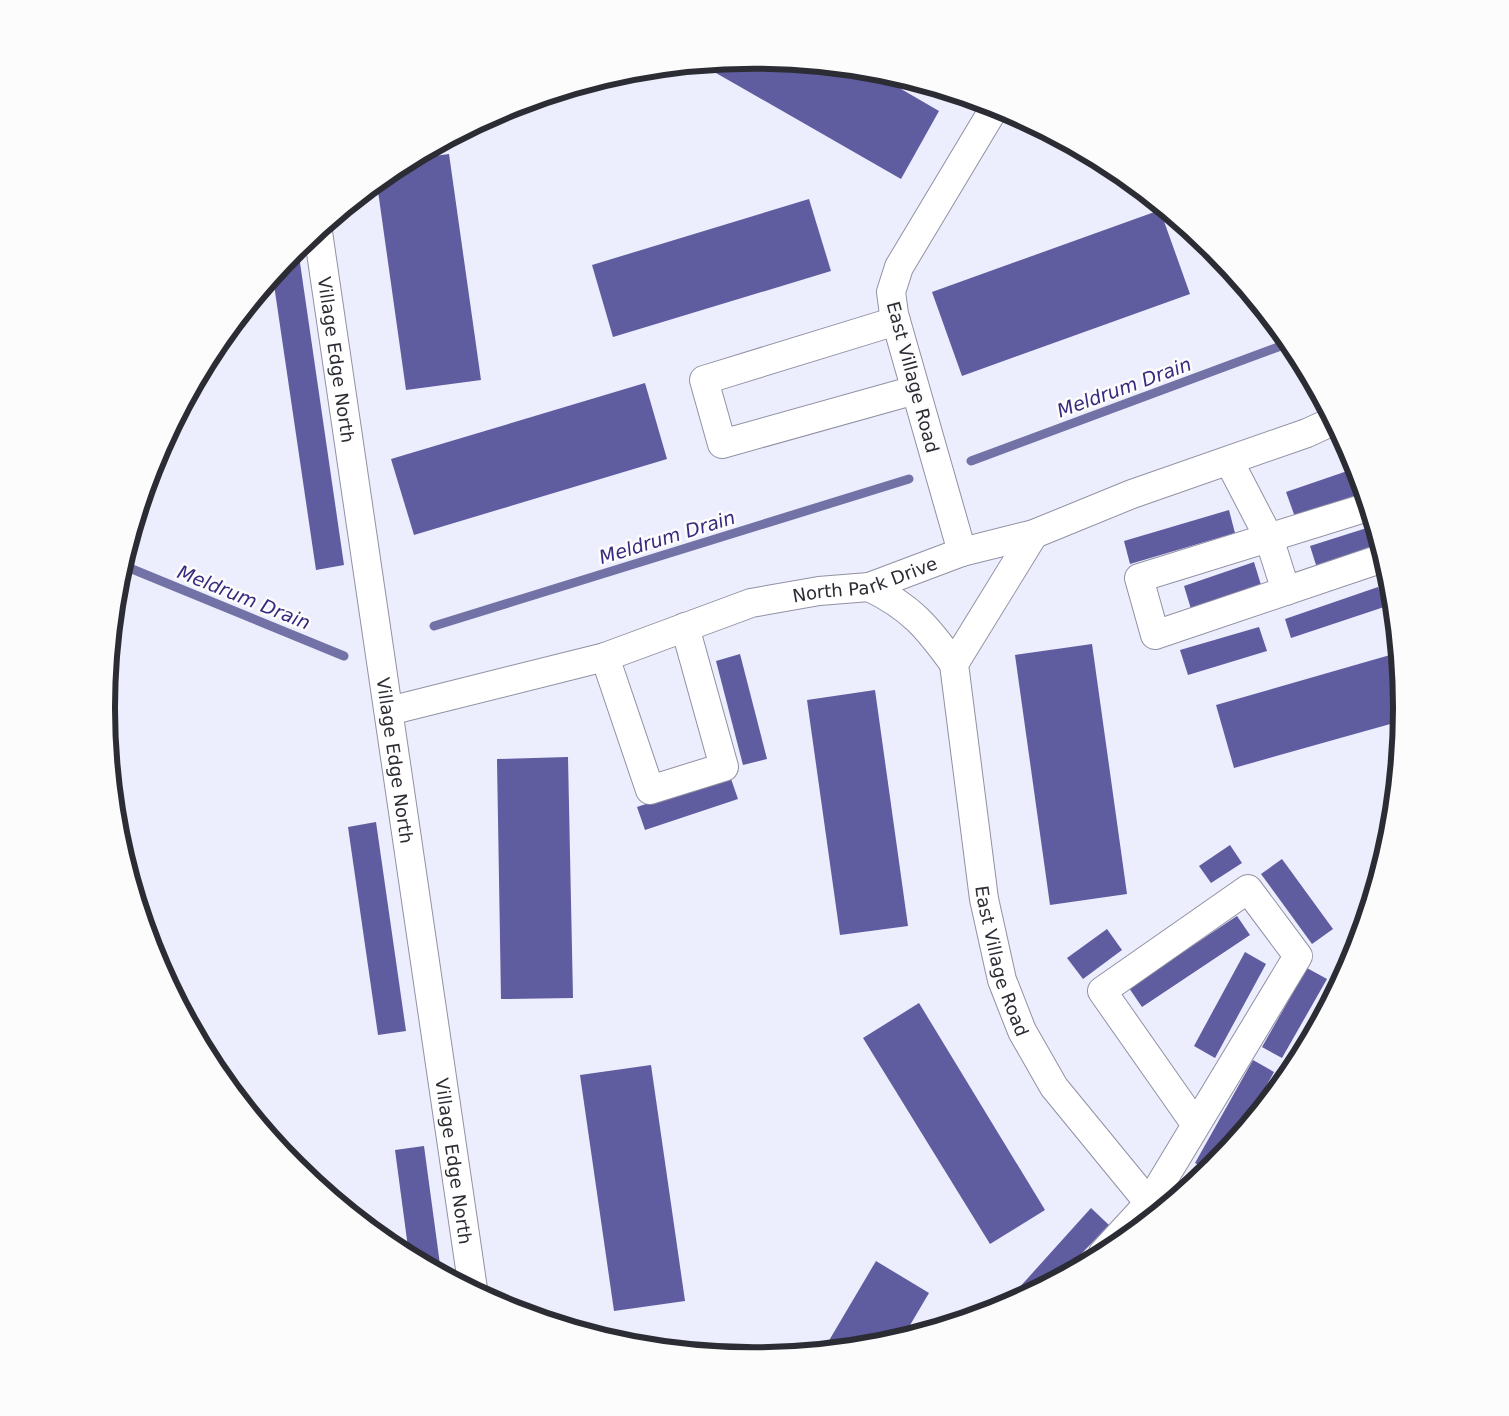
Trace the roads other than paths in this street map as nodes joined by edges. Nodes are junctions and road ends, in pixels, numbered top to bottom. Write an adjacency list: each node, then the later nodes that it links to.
1 (991, 114): 3 (street, East Village Road)
2 (319, 240): 17 (street, Village Edge North)
3 (896, 321): 4 (street, East Village Road); 4 (street)
4 (915, 390): 10 (street, East Village Road)
5 (1327, 424): 6 (street, North Park Drive)
6 (1229, 461): 8 (street, North Park Drive); 9 (street)
7 (1362, 510): 9 (street)
8 (1034, 534): 10 (street, North Park Drive); 16 (street)
9 (1269, 538): 13 (street); 13 (street)
10 (962, 552): 12 (street, North Park Drive)
11 (1376, 560): 13 (street)
12 (869, 587): 14 (street, North Park Drive); 16 (street, East Village Road)
13 (1286, 591)
14 (686, 627): 15 (street, North Park Drive); 15 (street)
15 (605, 657): 17 (street, North Park Drive)
16 (954, 664): 19 (street, East Village Road)
17 (389, 711): 20 (street, Village Edge North)
18 (1196, 1125): 18 (street); 19 (street)
19 (1154, 1206)
20 (472, 1281)

